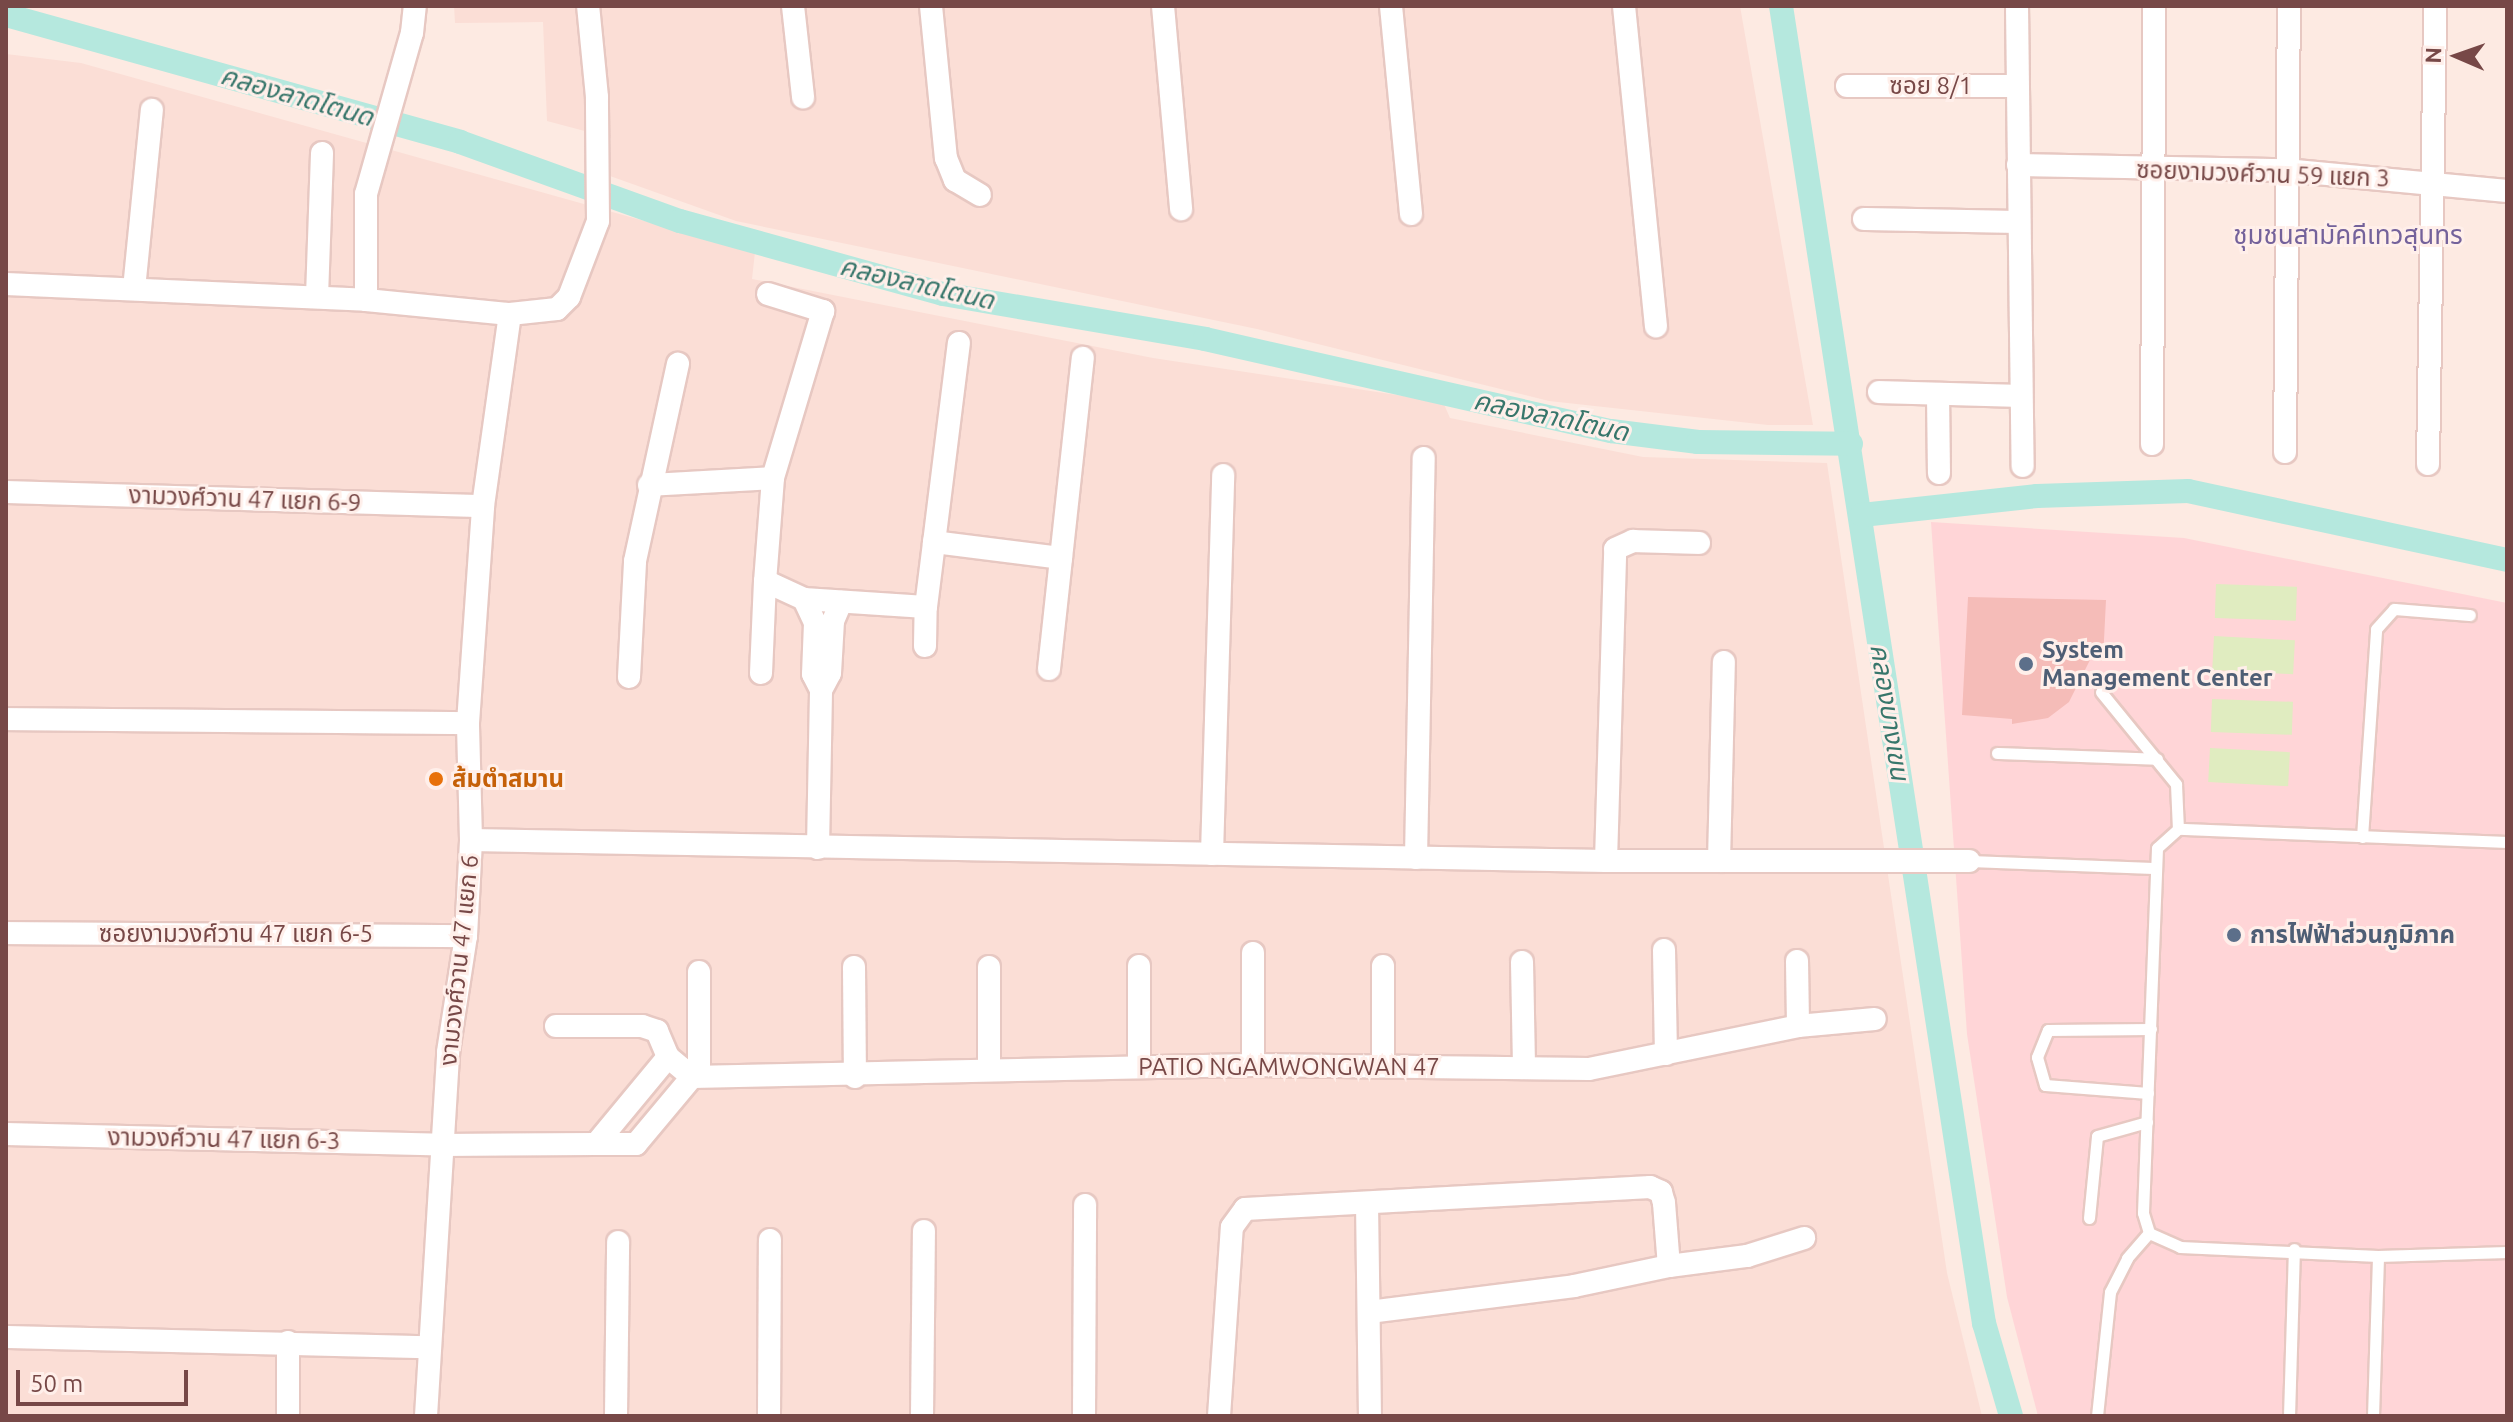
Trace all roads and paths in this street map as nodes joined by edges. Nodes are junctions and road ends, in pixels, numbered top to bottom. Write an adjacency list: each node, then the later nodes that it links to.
1 (415, 6): 31 (street)
2 (588, 6): 32 (street)
3 (793, 6): 14 (street)
4 (931, 6): 22 (street)
5 (1163, 6): 23 (street)
6 (1391, 6): 24 (street)
7 (1624, 6): 33 (street)
8 (2017, 6): 13 (street)
9 (2154, 6): 18 (street)
10 (2289, 6): 19 (street)
11 (2435, 6): 20 (street)
12 (1847, 86): 13 (street, ซอย 8/1)
13 (2016, 86): 17 (street)
14 (803, 97)
15 (152, 110): 28 (street)
16 (322, 153): 30 (street)
17 (2018, 165): 18 (street, ซอยงามวงศ์วาน 59 แยก 3); 26 (street)
18 (2154, 169): 19 (street, ซอยงามวงศ์วาน 59 แยก 3); 40 (street)
19 (2285, 170): 20 (street, ซอยงามวงศ์วาน 59 แยก 3); 41 (street)
20 (2430, 182): 21 (street, ซอยงามวงศ์วาน 59 แยก 3); 43 (street)
21 (2507, 191)
22 (980, 195)
23 (1181, 209)
24 (1411, 214)
25 (1864, 219): 26 (street)
26 (2019, 222): 39 (street)
27 (6, 284): 28 (street)
28 (134, 289): 30 (street)
29 (768, 294): 47 (street)
30 (317, 297): 31 (street)
31 (366, 300): 32 (street)
32 (510, 314): 50 (street, งามวงศ์วาน 47 แยก 6)
33 (1656, 326)
34 (959, 343): 51 (street)
35 (1083, 358): 53 (street)
36 (678, 364): 48 (street)
37 (1879, 392): 38 (street)
38 (1938, 394): 39 (street); 45 (street)
39 (2020, 396): 44 (street)
40 (2152, 444)
41 (2285, 452)
42 (1424, 458): 76 (street)
43 (2428, 464)
44 (2023, 466)
45 (1939, 473)
46 (1223, 475): 75 (street)
47 (773, 478): 48 (street); 54 (street)
48 (649, 485): 63 (street)
49 (6, 492): 50 (street, งามวงศ์วาน 47 แยก 6-9)
50 (483, 506): 67 (street, งามวงศ์วาน 47 แยก 6)
51 (934, 542): 53 (street); 57 (street)
52 (1699, 543): 77 (street)
53 (1061, 558): 61 (street)
54 (765, 581): 55 (street); 62 (street)
55 (804, 599): 56 (street); 64 (street)
56 (841, 602): 57 (street); 64 (street)
57 (926, 607): 59 (street)
58 (2470, 615): 71 (lane)
59 (925, 646)
60 (1724, 662): 78 (street)
61 (1049, 669)
62 (761, 673)
63 (629, 677)
64 (821, 690): 74 (street)
65 (2101, 692): 69 (lane)
66 (6, 719): 67 (street)
67 (468, 723): 72 (street, งามวงศ์วาน 47 แยก 6)
68 (1997, 753): 69 (lane)
69 (2157, 759): 70 (lane)
70 (2178, 829): 71 (lane); 80 (lane)
71 (2362, 837): 73 (lane)
72 (471, 840): 74 (street); 82 (street, งามวงศ์วาน 47 แยก 6)
73 (2507, 842)
74 (818, 848): 75 (street)
75 (1212, 854): 76 (street)
76 (1416, 858): 77 (street)
77 (1606, 861): 78 (street)
78 (1719, 861): 79 (street)
79 (1969, 861): 80 (lane)
80 (2154, 868): 95 (lane)
81 (6, 933): 82 (street, ซอยงามวงศ์วาน 47 แยก 6-5)
82 (466, 936): 109 (street, งามวงศ์วาน 47 แยก 6)
83 (1664, 950): 96 (street)
84 (1253, 953): 98 (street)
85 (1797, 961): 94 (street)
86 (1522, 962): 101 (street)
87 (1139, 966): 100 (street)
88 (1383, 966): 99 (street)
89 (854, 967): 104 (street)
90 (989, 967): 102 (street)
91 (699, 972): 103 (street)
92 (1875, 1019): 94 (street, PATIO NGAMWONGWAN 47)
93 (556, 1026): 97 (street)
94 (1798, 1026): 96 (street, PATIO NGAMWONGWAN 47)
95 (2151, 1029): 105 (lane); 105 (lane)
96 (1666, 1054): 101 (street, PATIO NGAMWONGWAN 47)
97 (668, 1057): 103 (street); 108 (street)
98 (1253, 1065): 99 (street, PATIO NGAMWONGWAN 47); 100 (street, PATIO NGAMWONGWAN 47)
99 (1383, 1066): 101 (street, PATIO NGAMWONGWAN 47)
100 (1139, 1067): 102 (street, PATIO NGAMWONGWAN 47)
101 (1524, 1068)
102 (989, 1069): 104 (street, PATIO NGAMWONGWAN 47)
103 (696, 1076): 104 (street, PATIO NGAMWONGWAN 47); 108 (street, งามวงศ์วาน 47 แยก 6-3)
104 (855, 1077)
105 (2148, 1093): 106 (lane)
106 (2147, 1122): 112 (lane); 114 (lane)
107 (6, 1134): 109 (street, งามวงศ์วาน 47 แยก 6-3)
108 (596, 1144): 109 (street, งามวงศ์วาน 47 แยก 6-3)
109 (441, 1145): 125 (street, งามวงศ์วาน 47 แยก 6)
110 (1367, 1203): 121 (street); 122 (street); 132 (street)
111 (1085, 1205): 131 (street)
112 (2089, 1218)
113 (924, 1231): 130 (street)
114 (2149, 1233): 118 (lane); 134 (lane)
115 (1804, 1238): 121 (street)
116 (770, 1240): 129 (street)
117 (618, 1242): 128 (street)
118 (2294, 1249): 120 (lane); 135 (lane)
119 (2507, 1252): 120 (lane)
120 (2378, 1256): 136 (lane)
121 (1669, 1266): 122 (street)
122 (1369, 1312): 133 (street)
123 (6, 1337): 124 (street)
124 (288, 1342): 125 (street); 126 (street)
125 (426, 1347): 127 (street, งามวงศ์วาน 47 แยก 6)
126 (288, 1416)
127 (426, 1416)
128 (616, 1416)
129 (769, 1416)
130 (922, 1416)
131 (1084, 1416)
132 (1219, 1416)
133 (1370, 1416)
134 (2097, 1416)
135 (2289, 1416)
136 (2373, 1416)

